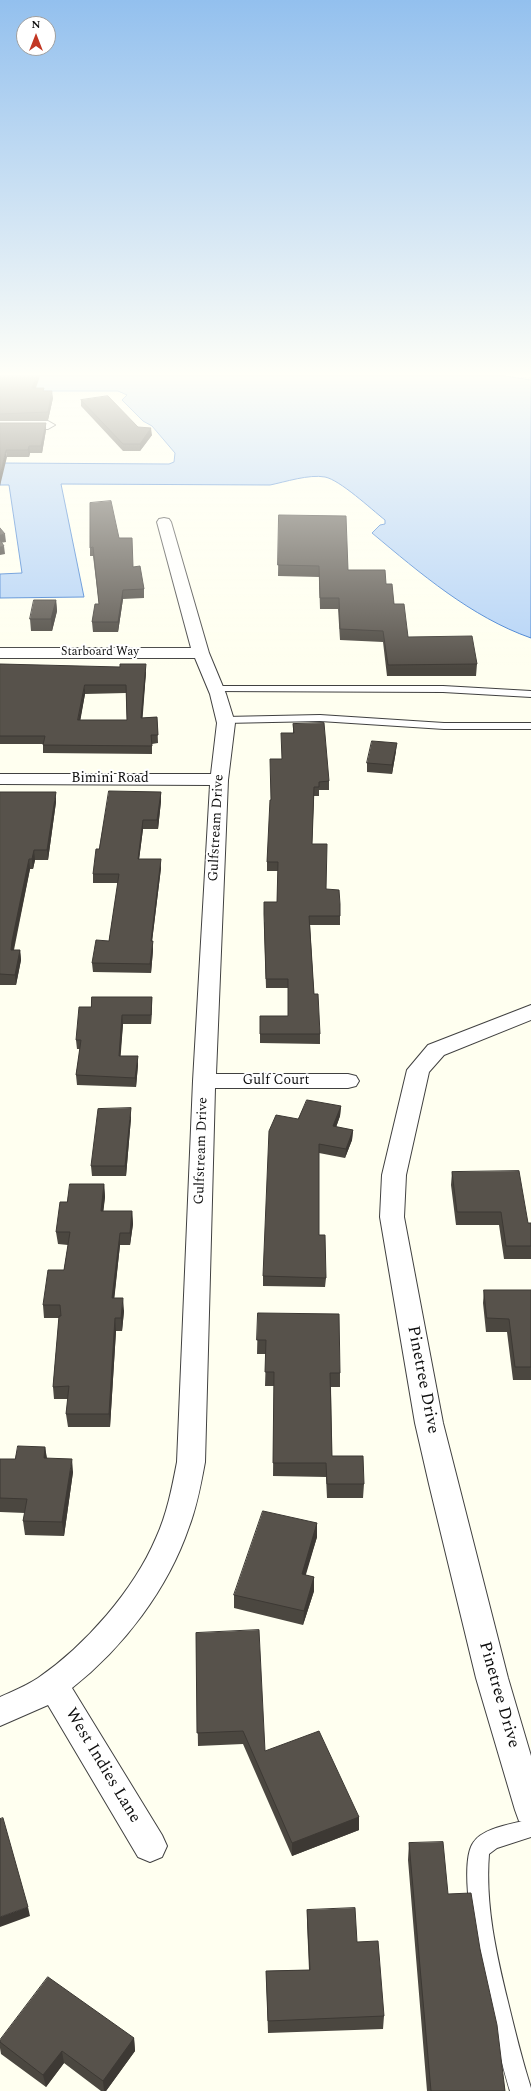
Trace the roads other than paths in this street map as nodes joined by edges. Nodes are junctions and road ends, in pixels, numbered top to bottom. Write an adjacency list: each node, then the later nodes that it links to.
1 (164, 522): 3 (street, Gulfstream Drive)
2 (0, 653): 3 (street, Starboard Way)
3 (201, 653): 4 (street, Gulfstream Drive)
4 (216, 690): 5 (lane); 6 (street, Gulfstream Drive)
5 (531, 694)
6 (225, 720): 7 (lane); 9 (street, Gulfstream Drive)
7 (531, 726)
8 (0, 779): 9 (street, Bimini Road)
9 (219, 780): 11 (street, Gulfstream Drive)
10 (531, 1012): 15 (street, Pinetree Drive)
11 (204, 1081): 12 (street, Gulf Court); 13 (street, Gulfstream Drive)
12 (348, 1081)
13 (53, 1686): 14 (street, Gulfstream Drive); 17 (street, West Indies Lane)
14 (0, 1712)
15 (531, 1810)
16 (531, 1828): 18 (lane)
17 (150, 1846)
18 (521, 2091)

